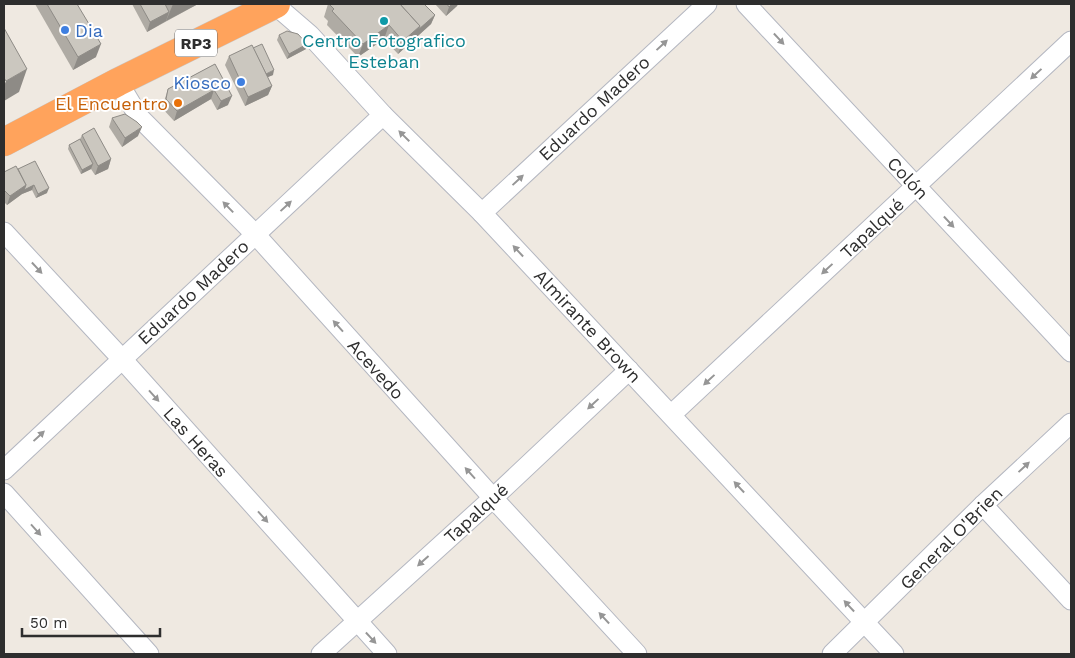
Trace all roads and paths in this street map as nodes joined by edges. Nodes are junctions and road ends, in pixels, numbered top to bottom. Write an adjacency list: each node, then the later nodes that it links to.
1 (275, 4): 5 (highway, RP3); 6 (street, Almirante Brown)
2 (707, 4): 9 (street, Eduardo Madero, one-way to 2)
3 (746, 4): 8 (street, Colón, one-way to 8)
4 (1071, 41): 8 (street, Tapalqué, one-way to 8)
5 (118, 82): 7 (highway, RP3); 11 (street, Acevedo, one-way to 5)
6 (383, 115): 9 (street, Almirante Brown, one-way to 6); 11 (street, Eduardo Madero, one-way to 6)
7 (4, 142)
8 (916, 187): 12 (street, Colón, one-way to 12); 15 (street, Tapalqué, one-way to 15)
9 (482, 213): 14 (street, Almirante Brown, one-way to 9)
10 (4, 232): 13 (street, Las Heras, one-way to 13)
11 (255, 234): 13 (street, Eduardo Madero); 19 (street, Acevedo, one-way to 11)
12 (1071, 352)
13 (122, 359): 17 (street, Eduardo Madero, one-way to 13); 22 (street, Las Heras, one-way to 22)
14 (629, 370): 15 (street, Almirante Brown); 19 (street, Tapalqué, one-way to 19)
15 (672, 414): 23 (street, Almirante Brown, one-way to 15)
16 (1071, 423): 20 (street, General O'Brien, one-way to 16)
17 (4, 470)
18 (4, 494): 24 (street, one-way to 24)
19 (493, 498): 22 (street, Tapalqué, one-way to 22); 27 (street, Acevedo, one-way to 19)
20 (983, 505): 21 (street); 23 (street, General O'Brien)
21 (1071, 600)
22 (356, 622): 25 (street, Tapalqué); 26 (street, Las Heras, one-way to 26)
23 (864, 623): 28 (street, General O'Brien); 29 (street, Almirante Brown)
24 (149, 654)
25 (321, 654)
26 (387, 654)
27 (637, 654)
28 (832, 654)
29 (894, 654)

